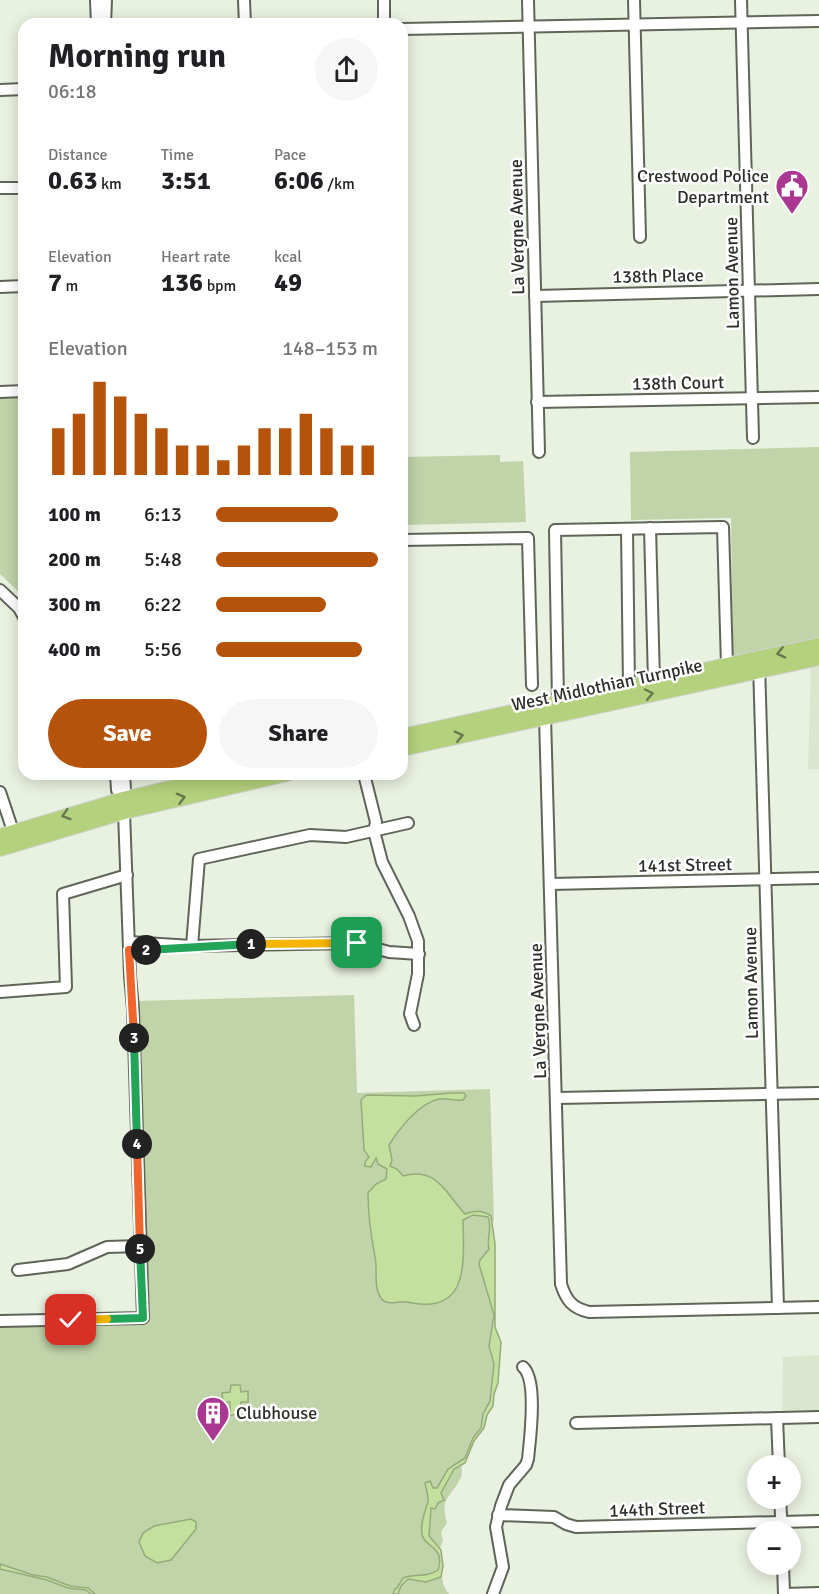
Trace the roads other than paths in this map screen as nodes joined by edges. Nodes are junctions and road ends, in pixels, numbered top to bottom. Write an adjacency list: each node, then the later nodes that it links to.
1 (96, 0): 8 (street)
2 (106, 0): 9 (street)
3 (244, 0): 10 (street)
4 (384, 0): 11 (street)
5 (528, 0): 15 (street, La Vergne Avenue)
6 (634, 0): 14 (street)
7 (741, 0): 13 (street, Lamon Avenue)
8 (97, 18)
9 (105, 18)
10 (245, 18)
11 (384, 18)
12 (819, 21): 13 (street)
13 (742, 23): 14 (street); 25 (street, Lamon Avenue)
14 (635, 26): 15 (street); 21 (street)
15 (528, 27): 16 (street); 26 (street, La Vergne Avenue)
16 (408, 28)
17 (18, 89): 18 (street)
18 (0, 90)
19 (0, 188): 20 (street)
20 (18, 188)
21 (640, 237)
22 (18, 286): 23 (street)
23 (0, 287)
24 (819, 289): 25 (street, 138th Place)
25 (749, 291): 26 (street, 138th Place); 30 (street, Lamon Avenue)
26 (535, 296): 31 (street, La Vergne Avenue)
27 (18, 391): 28 (street)
28 (0, 392)
29 (819, 396): 30 (street, 138th Court)
30 (752, 398): 31 (street, 138th Court); 32 (street, Lamon Avenue)
31 (537, 402): 33 (street, La Vergne Avenue)
32 (753, 438)
33 (539, 453)
34 (650, 528): 35 (street); 42 (street); 43 (street)
35 (627, 529): 45 (street); 46 (street)
36 (408, 540): 44 (street)
37 (0, 590): 38 (street)
38 (18, 607)
39 (819, 645): 41 (main road, West Midlothian Turnpike, one-way to 41)
40 (819, 658): 41 (main road, West Midlothian Turnpike)
41 (759, 664): 42 (main road, West Midlothian Turnpike); 47 (main road, West Midlothian Turnpike, one-way to 41); 65 (street, Lamon Avenue)
42 (727, 665): 43 (main road, West Midlothian Turnpike)
43 (654, 681): 45 (main road, West Midlothian Turnpike)
44 (532, 685)
45 (629, 686): 46 (main road, West Midlothian Turnpike)
46 (558, 701): 47 (street); 48 (main road, West Midlothian Turnpike)
47 (545, 717): 49 (main road, West Midlothian Turnpike, one-way to 47); 66 (street, La Vergne Avenue)
48 (408, 735)
49 (408, 748)
50 (116, 780): 57 (street)
51 (124, 780): 57 (street)
52 (206, 780): 57 (main road)
53 (260, 780): 57 (main road, one-way to 53)
54 (359, 780): 60 (street)
55 (366, 780): 60 (street)
56 (0, 792): 58 (street)
57 (123, 802): 61 (main road, one-way to 61); 62 (main road); 63 (street)
58 (2, 806): 61 (street)
59 (408, 823): 60 (street)
60 (374, 831): 68 (street); 69 (street)
61 (7, 834)
62 (0, 849)
63 (127, 875): 67 (street); 70 (street)
64 (819, 878): 65 (street, 141st Street)
65 (766, 880): 66 (street, 141st Street); 73 (street, Lamon Avenue)
66 (551, 884): 74 (street, La Vergne Avenue)
67 (129, 946): 68 (street); 75 (street)
68 (192, 946): 69 (street)
69 (418, 954): 71 (street)
70 (0, 992)
71 (414, 1025)
72 (819, 1093): 73 (street)
73 (770, 1094): 74 (street); 78 (street, Lamon Avenue)
74 (557, 1098): 78 (street, La Vergne Avenue)
75 (140, 1246): 76 (street); 79 (street)
76 (18, 1270)
77 (819, 1307): 78 (street)
78 (778, 1308)
79 (0, 1321)
80 (523, 1367): 85 (street)
81 (819, 1417): 82 (street)
82 (777, 1418): 83 (street); 84 (street)
83 (576, 1424)
84 (779, 1455)
85 (498, 1515): 88 (street, 144th Street); 91 (street)
86 (819, 1521): 87 (street, 144th Street)
87 (801, 1524)
88 (747, 1527)
89 (783, 1575): 92 (street)
90 (819, 1593): 92 (street)
91 (493, 1594)
92 (784, 1594)

